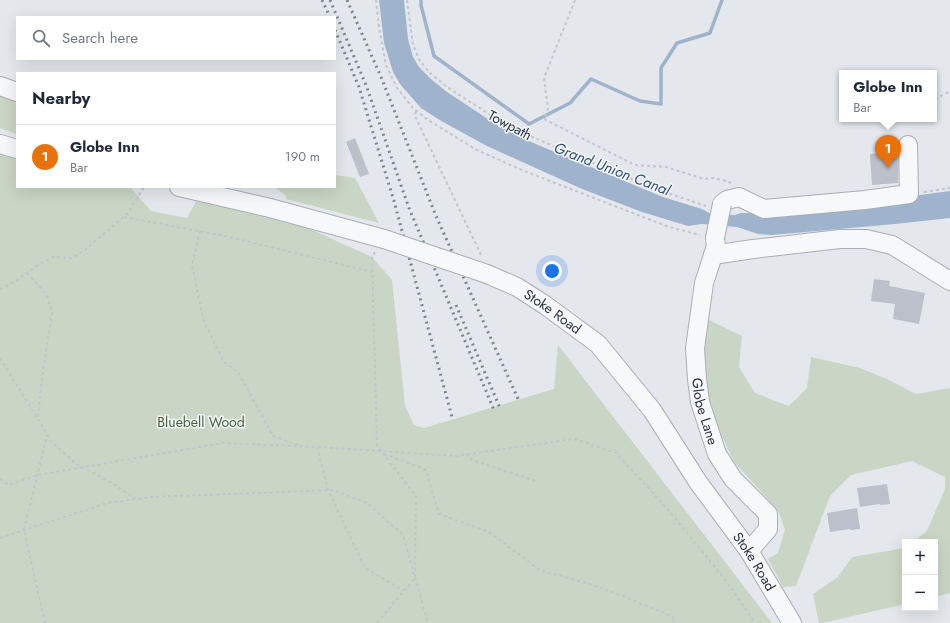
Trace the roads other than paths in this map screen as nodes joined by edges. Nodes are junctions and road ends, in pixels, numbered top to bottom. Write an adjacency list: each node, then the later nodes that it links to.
1 (0, 86): 2 (street)
2 (16, 92)
3 (0, 144): 5 (street)
4 (908, 145): 7 (street, Globe Lane, bridge)
5 (16, 149)
6 (183, 188): 9 (street, Stoke Road, bridge)
7 (715, 246): 8 (street); 9 (street, Globe Lane)
8 (950, 281)
9 (749, 551): 10 (street, Stoke Road)
10 (792, 623)

